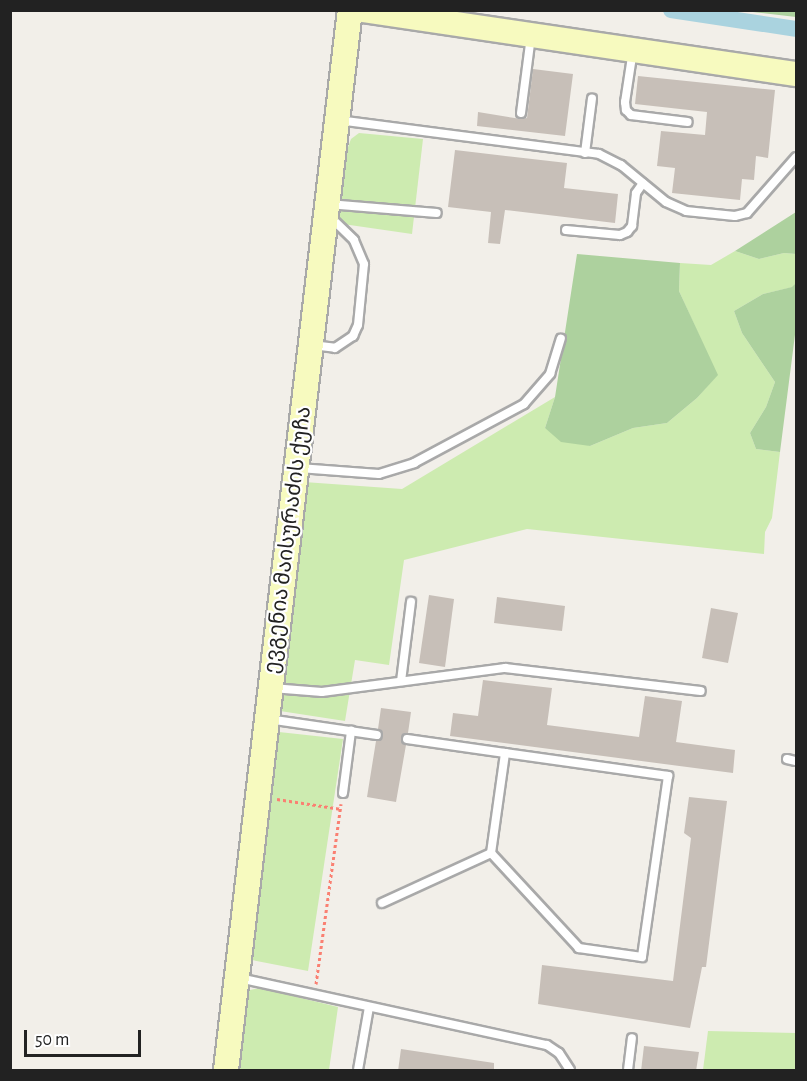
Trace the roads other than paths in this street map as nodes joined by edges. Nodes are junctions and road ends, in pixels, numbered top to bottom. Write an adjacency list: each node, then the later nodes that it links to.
1 (350, 10): 8 (street, ევგენია მაისურაძის ქუჩა)
2 (362, 10): 3 (street)
3 (531, 35): 4 (street); 7 (lane)
4 (633, 50): 5 (street); 9 (lane)
5 (796, 74)
6 (592, 98): 10 (lane)
7 (521, 113)
8 (338, 120): 10 (lane); 13 (street, ევგენია მაისურაძის ქუჩა)
9 (688, 122)
10 (585, 153): 12 (lane)
11 (796, 157): 12 (lane)
12 (643, 183): 15 (lane)
13 (327, 209): 14 (lane); 17 (street, ევგენია მაისურაძის ქუჩა); 17 (lane)
14 (437, 213)
15 (566, 230)
16 (561, 339): 18 (lane)
17 (311, 345): 18 (street, ევგენია მაისურაძის ქუჩა)
18 (296, 468): 21 (street, ევგენია მაისურაძის ქუჩა)
19 (411, 602): 20 (lane)
20 (400, 681): 21 (lane); 22 (lane)
21 (271, 688): 23 (street, ევგენია მაისურაძის ქუჩა)
22 (700, 692)
23 (267, 719): 24 (lane); 31 (street, ევგენია მაისურაძის ქუჩა)
24 (351, 731): 25 (lane); 28 (lane)
25 (377, 735)
26 (406, 739): 27 (lane)
27 (505, 753): 29 (lane); 29 (lane)
28 (343, 793)
29 (491, 853): 30 (lane)
30 (382, 903)
31 (236, 977): 32 (lane); 34 (street, ევგენია მაისურაძის ქუჩა)
32 (369, 1007): 35 (lane); 36 (lane)
33 (632, 1038): 37 (lane)
34 (226, 1071)
35 (358, 1071)
36 (570, 1071)
37 (628, 1071)

